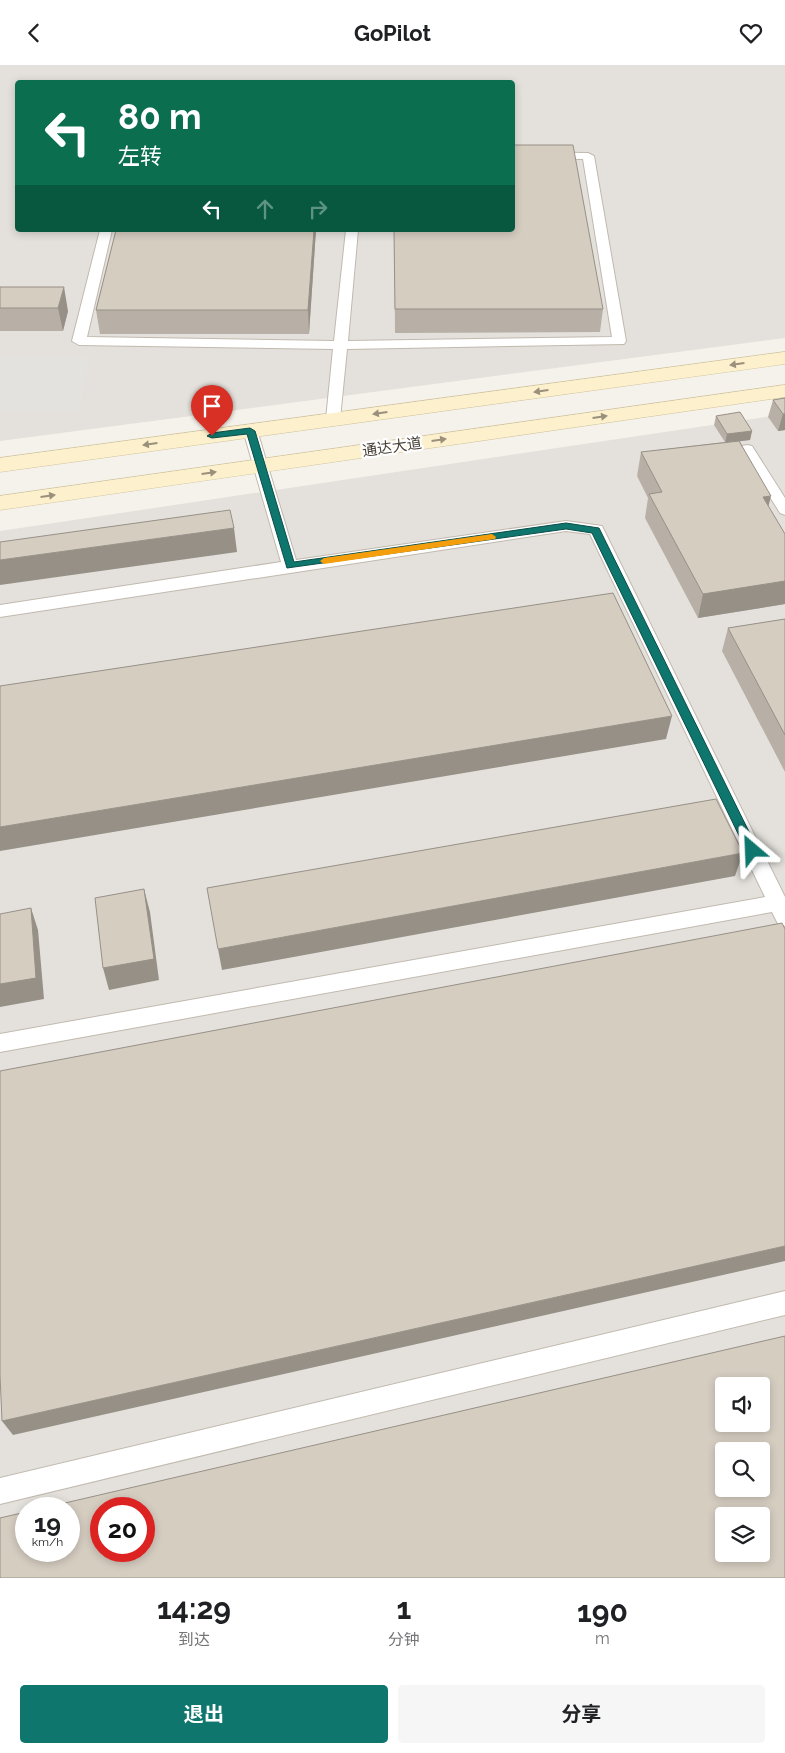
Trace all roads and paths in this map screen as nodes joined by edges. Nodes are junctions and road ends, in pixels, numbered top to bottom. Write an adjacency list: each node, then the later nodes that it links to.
1 (515, 155): 4 (lane)
2 (106, 232): 4 (lane)
3 (352, 232): 4 (lane)
4 (341, 345): 7 (lane)
5 (785, 358): 7 (main road, 通达大道, one-way to 7)
6 (785, 391): 11 (main road, 通达大道, one-way to 6)
7 (333, 419): 8 (main road, 通达大道)
8 (250, 431): 10 (main road, 通达大道, one-way to 10); 11 (lane)
9 (747, 449): 13 (lane)
10 (0, 465)
11 (261, 466): 12 (main road, 通达大道, one-way to 11); 14 (lane)
12 (0, 503)
13 (785, 510)
14 (290, 566): 15 (lane); 16 (lane)
15 (0, 611)
16 (781, 910): 17 (lane)
17 (0, 1043)
18 (785, 1303): 19 (lane)
19 (0, 1491)

